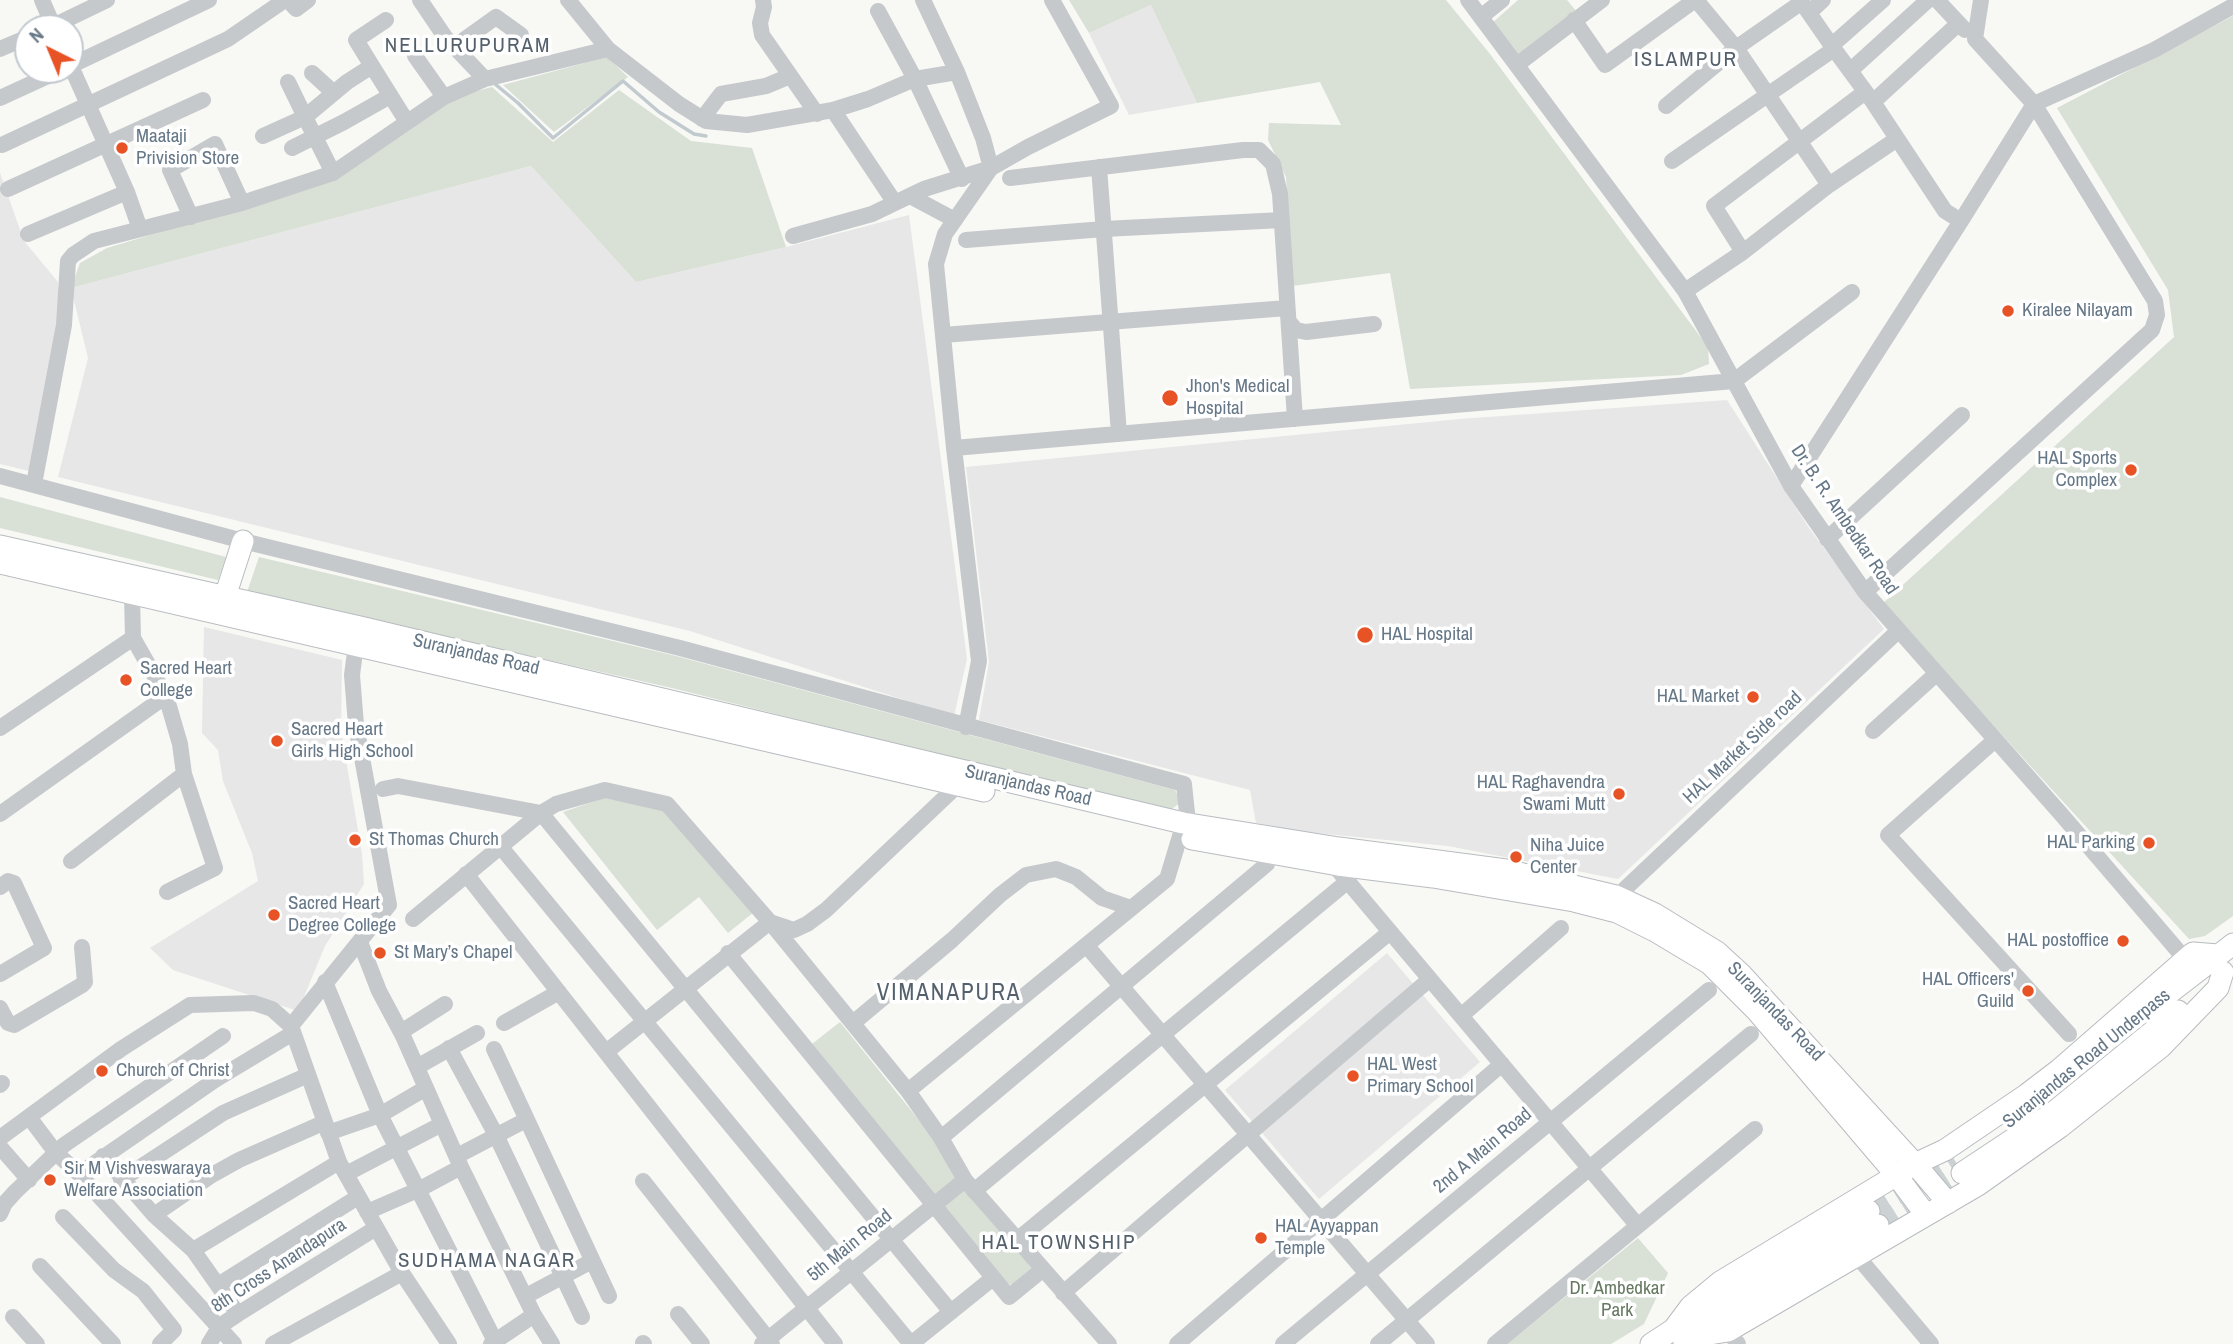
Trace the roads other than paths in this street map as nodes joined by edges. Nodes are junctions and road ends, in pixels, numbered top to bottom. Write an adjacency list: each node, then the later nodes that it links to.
1 (107, 0): 23 (street)
2 (209, 0): 35 (street)
3 (287, 0): 4 (street); 21 (street)
4 (308, 0)
5 (420, 0): 30 (street)
6 (568, 0): 33 (street)
7 (923, 0): 39 (street)
8 (1052, 0): 71 (street)
9 (1468, 0): 24 (street, Dr. B. R. Ambedkar Road)
10 (1502, 0): 24 (street)
11 (1602, 0): 26 (street)
12 (1696, 0): 26 (street); 31 (street)
13 (1823, 0): 19 (street)
14 (1883, 0): 32 (street)
15 (1928, 0): 38 (street)
16 (1937, 0): 27 (street)
17 (1981, 0): 29 (street)
18 (767, 2): 41 (street)
19 (1804, 5): 31 (street); 32 (street)
20 (2233, 6): 55 (street)
21 (262, 7): 54 (street)
22 (878, 11): 43 (street)
23 (78, 14)
24 (1482, 16): 36 (street, Dr. B. R. Ambedkar Road)
25 (386, 20): 37 (street)
26 (1574, 20): 36 (street)
27 (1958, 24): 29 (street); 52 (street)
28 (521, 35): 30 (street)
29 (1975, 39): 55 (street)
30 (454, 47): 42 (street)
31 (1736, 48): 48 (street); 56 (street)
32 (1832, 48): 38 (street); 48 (street)
33 (608, 49): 42 (street); 60 (street)
34 (415, 56): 51 (street)
35 (84, 58)
36 (1518, 64): 90 (street, Dr. B. R. Ambedkar Road)
37 (372, 66): 47 (street); 49 (street)
38 (1851, 70): 52 (street)
39 (957, 72): 43 (street); 71 (street)
40 (312, 73): 47 (street)
41 (790, 76): 58 (street); 60 (street)
42 (485, 79): 51 (street)
43 (915, 79): 57 (street); 74 (street)
44 (288, 82): 59 (street)
45 (29, 84): 50 (street)
46 (79, 84): 54 (street)
47 (334, 93): 59 (street)
48 (1767, 94): 65 (street); 69 (street)
49 (390, 96): 61 (street); 63 (street)
50 (0, 97)
51 (444, 97): 61 (street)
52 (1869, 97): 64 (street); 65 (street)
53 (203, 100): 66 (street)
54 (88, 104): 66 (street); 67 (street)
55 (2034, 104): 83 (street); 108 (street)
56 (1667, 106)
57 (833, 110): 58 (street); 78 (street)
58 (817, 114): 60 (street)
59 (305, 117): 62 (street); 63 (street)
60 (702, 118)
61 (407, 122): 72 (street)
62 (262, 136)
63 (314, 136): 68 (street); 72 (street)
64 (1897, 139): 75 (street); 83 (street)
65 (1799, 141): 75 (street); 89 (street)
66 (107, 144): 76 (street); 77 (street)
67 (2, 145)
68 (292, 148)
69 (1672, 161)
70 (1099, 167): 73 (street); 82 (street); 85 (street)
71 (992, 168): 74 (street); 81 (street)
72 (333, 173): 79 (street)
73 (1010, 178)
74 (962, 179): 78 (street)
75 (1829, 185): 89 (street)
76 (8, 188)
77 (127, 192): 84 (street); 86 (street)
78 (903, 200): 81 (street); 87 (street)
79 (242, 203): 80 (street); 80 (street)
80 (191, 217): 84 (street)
81 (955, 220): 95 (street)
82 (1282, 220): 85 (street); 92 (street)
83 (1961, 221): 103 (street)
84 (140, 229): 102 (street)
85 (1104, 229): 88 (street); 93 (street)
86 (28, 234)
87 (793, 236)
88 (966, 240)
89 (1743, 252): 90 (street)
90 (1685, 291): 96 (street, Dr. B. R. Ambedkar Road)
91 (1852, 292): 96 (street)
92 (1289, 316): 93 (street); 94 (street); 98 (street)
93 (1111, 322): 95 (street); 99 (street)
94 (1374, 324)
95 (943, 335): 100 (street)
96 (1734, 381): 98 (street); 103 (street, Dr. B. R. Ambedkar Road)
97 (1962, 415): 104 (street)
98 (1295, 419): 99 (street)
99 (1119, 434): 100 (street)
100 (954, 448): 116 (street)
101 (0, 476): 102 (street)
102 (34, 484): 105 (street)
103 (1791, 486): 104 (street, Dr. B. R. Ambedkar Road)
104 (1827, 538): 108 (street, Dr. B. R. Ambedkar Road)
105 (243, 541): 110 (main road); 116 (street)
106 (0, 546): 110 (main road, Suranjandas Road)
107 (0, 563): 109 (main road, Suranjandas Road)
108 (1865, 592): 111 (street, Dr. B. R. Ambedkar Road)
109 (132, 595): 110 (main road, Suranjandas Road); 113 (street)
110 (223, 606): 112 (main road, Suranjandas Road)
111 (1898, 631): 114 (street, Dr. B. R. Ambedkar Road); 134 (street, HAL Market Side road)
112 (357, 635): 121 (main road, Suranjandas Road); 125 (main road, Suranjandas Road); 140 (street)
113 (133, 638): 115 (street); 117 (street)
114 (1936, 674): 118 (street); 119 (street, Dr. B. R. Ambedkar Road)
115 (166, 696): 120 (street); 124 (street)
116 (966, 727): 125 (street)
117 (0, 729)
118 (1873, 731)
119 (1996, 740): 145 (street, Dr. B. R. Ambedkar Road); 163 (street)
120 (184, 774): 128 (street); 133 (street)
121 (958, 785): 125 (main road, Suranjandas Road); 137 (street)
122 (383, 789): 123 (street)
123 (541, 813): 126 (street); 137 (street); 150 (street)
124 (0, 814)
125 (1181, 830): 127 (main road, Suranjandas Road); 135 (street)
126 (500, 846): 130 (street); 156 (street)
127 (1336, 856): 131 (street); 134 (main road, Suranjandas Road)
128 (71, 861)
129 (1267, 864): 149 (street)
130 (466, 874): 136 (street); 152 (street)
131 (1348, 881): 139 (street); 164 (street, 5th Main Road)
132 (0, 887): 146 (street)
133 (167, 892)
134 (1610, 902): 191 (main road, Suranjandas Road); 196 (main road, Suranjandas Road)
135 (1131, 908): 141 (street); 158 (street)
136 (414, 919)
137 (770, 922): 143 (street); 158 (street)
138 (1561, 928): 155 (street)
139 (1391, 932): 147 (street); 172 (street)
140 (360, 942): 148 (street); 160 (street)
141 (1086, 945): 149 (street); 174 (street)
142 (82, 947): 154 (street)
143 (728, 953): 150 (street); 205 (street)
144 (2227, 959): 145 (main road); 192 (main road, Suranjandas Road Underpass); 203 (main road)
145 (2185, 960): 191 (main road)
146 (0, 974)
147 (1430, 979): 155 (street); 183 (street)
148 (325, 982): 159 (street); 175 (street)
149 (1121, 986): 164 (street); 185 (street)
150 (684, 988): 156 (street); 214 (street)
151 (1709, 990): 178 (street, 2nd A Main Road)
152 (559, 992): 157 (street); 168 (street)
153 (445, 1004): 160 (street)
154 (0, 1008)
155 (1461, 1016): 169 (street)
156 (645, 1021): 168 (street); 221 (street)
157 (504, 1023)
158 (853, 1023): 174 (street)
159 (292, 1029): 171 (street); 176 (street); 189 (street)
160 (401, 1032): 170 (street)
161 (477, 1033): 166 (street)
162 (1751, 1034): 194 (street)
163 (2069, 1034)
164 (1162, 1035): 172 (street); 200 (street, 5th Main Road)
165 (223, 1036): 188 (street)
166 (449, 1048): 170 (street); 182 (street)
167 (494, 1049): 177 (street)
168 (606, 1052): 230 (street)
169 (1502, 1064): 178 (street); 211 (street)
170 (416, 1067): 173 (street)
171 (308, 1075): 180 (street); 198 (street)
172 (1205, 1085): 183 (street); 215 (street)
173 (426, 1088): 175 (street); 179 (street)
174 (908, 1091): 185 (street)
175 (380, 1115): 180 (street); 187 (street)
176 (29, 1117): 184 (street); 188 (street)
177 (526, 1120): 182 (street); 218 (street)
178 (1551, 1122): 194 (street); 223 (street, 2nd A Main Road)
179 (442, 1124): 187 (street); 190 (street)
180 (325, 1128): 193 (street); 207 (street)
181 (1755, 1129): 212 (street)
182 (496, 1135): 190 (street); 224 (street)
183 (1248, 1135): 211 (street); 227 (street)
184 (0, 1138)
185 (941, 1138): 200 (street)
186 (0, 1147): 197 (street)
187 (396, 1149): 193 (street); 201 (street)
188 (56, 1153): 195 (street); 197 (street)
189 (103, 1156): 195 (street); 198 (street)
190 (459, 1162): 201 (street); 228 (street)
191 (1915, 1164): 196 (main road); 203 (main road, Suranjandas Road)
192 (1958, 1166)
193 (342, 1168): 202 (street); 216 (street)
194 (1589, 1168): 212 (street); 237 (street)
195 (79, 1174): 238 (street)
196 (1897, 1176): 208 (main road, Suranjandas Road); 239 (main road)
197 (29, 1180): 204 (street)
198 (121, 1180): 207 (street)
199 (643, 1181): 241 (street)
200 (970, 1186): 205 (street, 5th Main Road); 215 (street)
201 (419, 1189): 206 (street); 242 (street)
202 (358, 1197): 206 (street); 226 (street)
203 (1948, 1203): 208 (main road)
204 (2, 1205)
205 (934, 1206): 214 (street, 5th Main Road); 225 (street)
206 (367, 1212): 213 (street)
207 (154, 1215): 216 (street)
208 (1926, 1216): 217 (main road)
209 (64, 1217): 245 (street)
210 (1873, 1218): 239 (main road)
211 (1321, 1220): 223 (street); 255 (street)
212 (1638, 1226): 259 (street)
213 (376, 1228): 222 (street); 232 (street, 8th Cross Anandapura)
214 (891, 1240): 221 (street, 5th Main Road); 231 (street)
215 (1017, 1240): 220 (street)
216 (192, 1250): 226 (street)
217 (1857, 1256): 240 (main road); 261 (street)
218 (592, 1261): 224 (street); 229 (street)
219 (40, 1266): 244 (street)
220 (1042, 1270): 225 (street); 227 (street)
221 (852, 1272): 230 (street, 5th Main Road); 253 (street)
222 (402, 1273): 248 (street); 249 (street)
223 (1367, 1274): 237 (street); 256 (street, 2nd A Main Road)
224 (561, 1277): 228 (street); 236 (street)
225 (993, 1278): 231 (street)
226 (218, 1285): 232 (street)
227 (1063, 1293): 254 (street)
228 (526, 1296): 234 (street)
229 (609, 1296)
230 (807, 1308): 241 (street, 5th Main Road); 252 (street)
231 (951, 1312): 253 (street)
232 (238, 1314): 238 (street, 8th Cross Anandapura)
233 (678, 1314): 251 (street)
234 (534, 1315): 242 (street); 250 (street)
235 (13, 1317): 243 (street)
236 (582, 1317)
237 (1407, 1320): 257 (street); 258 (street)
238 (220, 1326): 246 (street, 8th Cross Anandapura); 247 (street)
239 (1684, 1338): 240 (main road); 260 (main road)
240 (1733, 1338)
241 (767, 1342)
242 (493, 1343)
243 (37, 1344)
244 (113, 1344)
245 (160, 1344)
246 (209, 1344)
247 (234, 1344)
248 (274, 1344)
249 (449, 1344)
250 (552, 1344)
251 (702, 1344)
252 (835, 1344)
253 (911, 1344)
254 (1110, 1344)
255 (1177, 1344)
256 (1283, 1344)
257 (1378, 1344)
258 (1427, 1344)
259 (1495, 1344)
260 (1651, 1344)
261 (1931, 1344)

